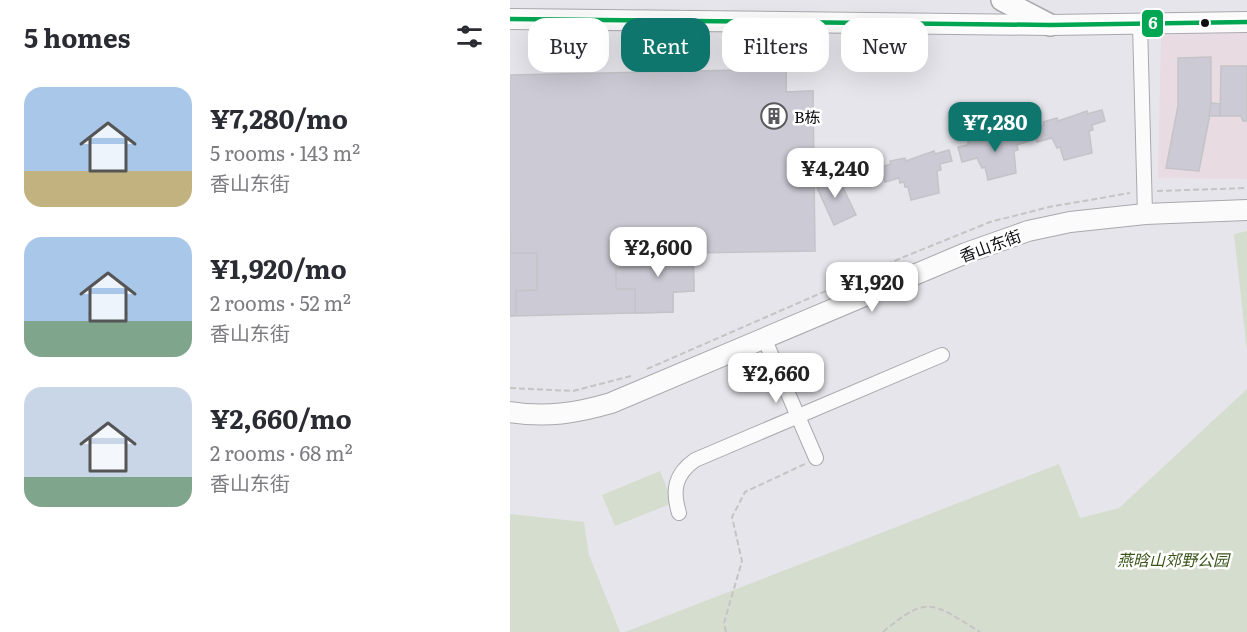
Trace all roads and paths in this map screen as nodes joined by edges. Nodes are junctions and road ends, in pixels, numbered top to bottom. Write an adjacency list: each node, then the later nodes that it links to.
1 (1002, 0): 5 (main road)
2 (510, 20): 5 (street)
3 (1247, 22): 4 (street)
4 (1140, 24): 5 (street); 7 (street)
5 (1050, 25)
6 (1247, 210): 7 (street, 香山东街)
7 (1145, 214): 8 (street, 香山东街)
8 (764, 338): 10 (street, 香山东街); 11 (street)
9 (942, 355): 11 (street)
10 (510, 412)
11 (798, 416): 12 (street); 13 (street)
12 (816, 459): 14 (path)
13 (680, 513)
14 (726, 632)
15 (883, 632): 16 (path)
16 (980, 632)

